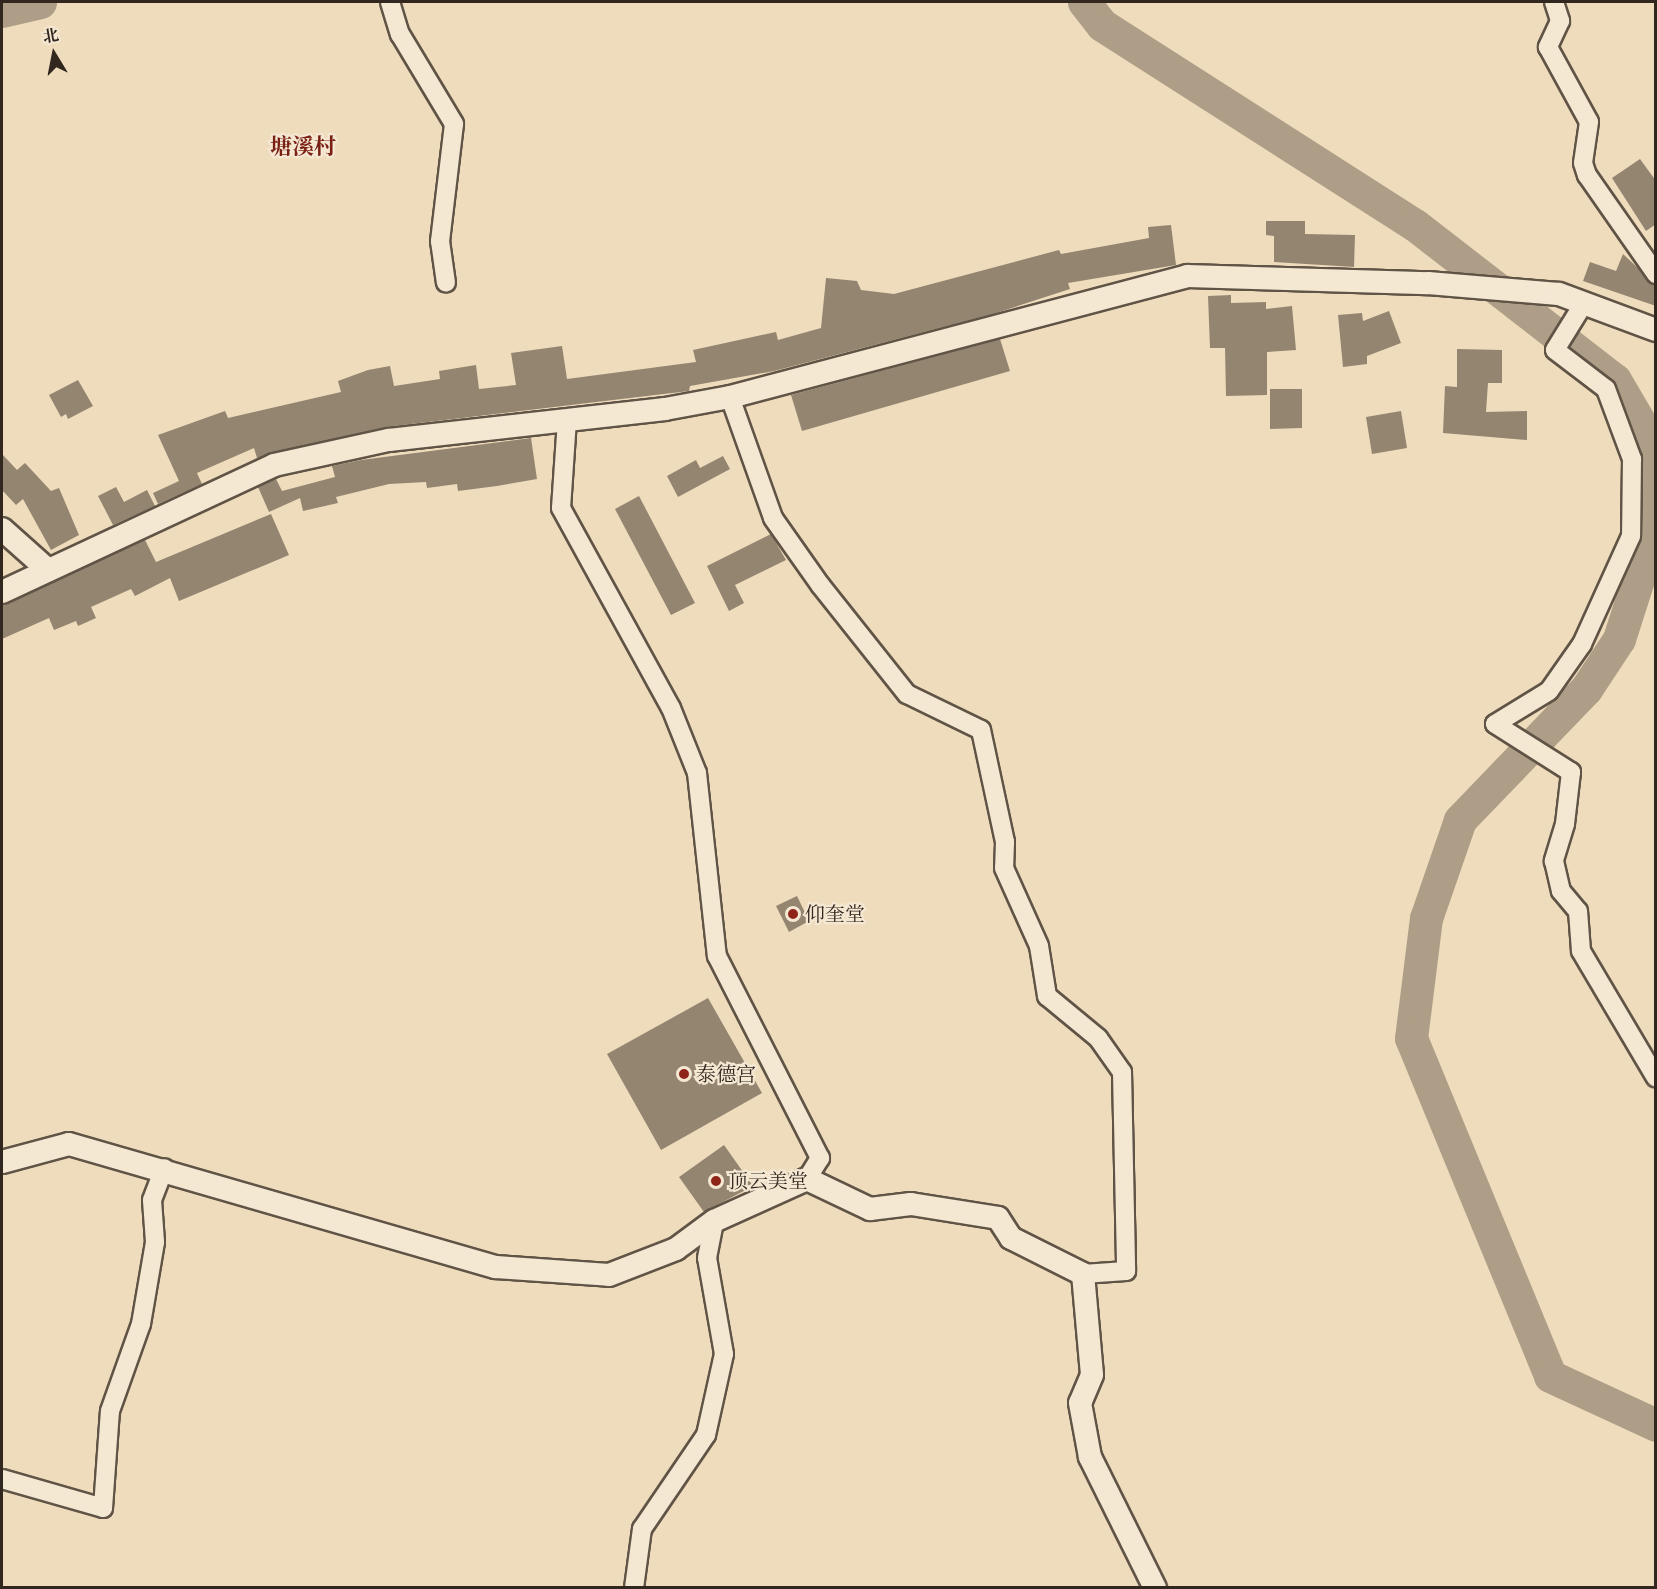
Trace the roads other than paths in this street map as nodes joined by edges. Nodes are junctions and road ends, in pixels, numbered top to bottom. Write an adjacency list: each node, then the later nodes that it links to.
1 (390, 2): 4 (street)
2 (1554, 2): 3 (street)
3 (1656, 274)
4 (446, 283)
5 (1580, 310): 6 (street); 7 (street); 12 (street)
6 (1656, 330)
7 (730, 397): 8 (street); 17 (street)
8 (567, 420): 10 (street); 15 (street)
9 (2, 529): 10 (street)
10 (48, 570): 11 (street)
11 (2, 592)
12 (1656, 1078)
13 (2, 1162): 14 (street)
14 (164, 1168): 16 (street); 18 (street)
15 (807, 1179): 16 (street); 17 (street)
16 (714, 1221): 19 (street)
17 (1083, 1274): 20 (street)
18 (2, 1479)
19 (634, 1587)
20 (1155, 1587)

